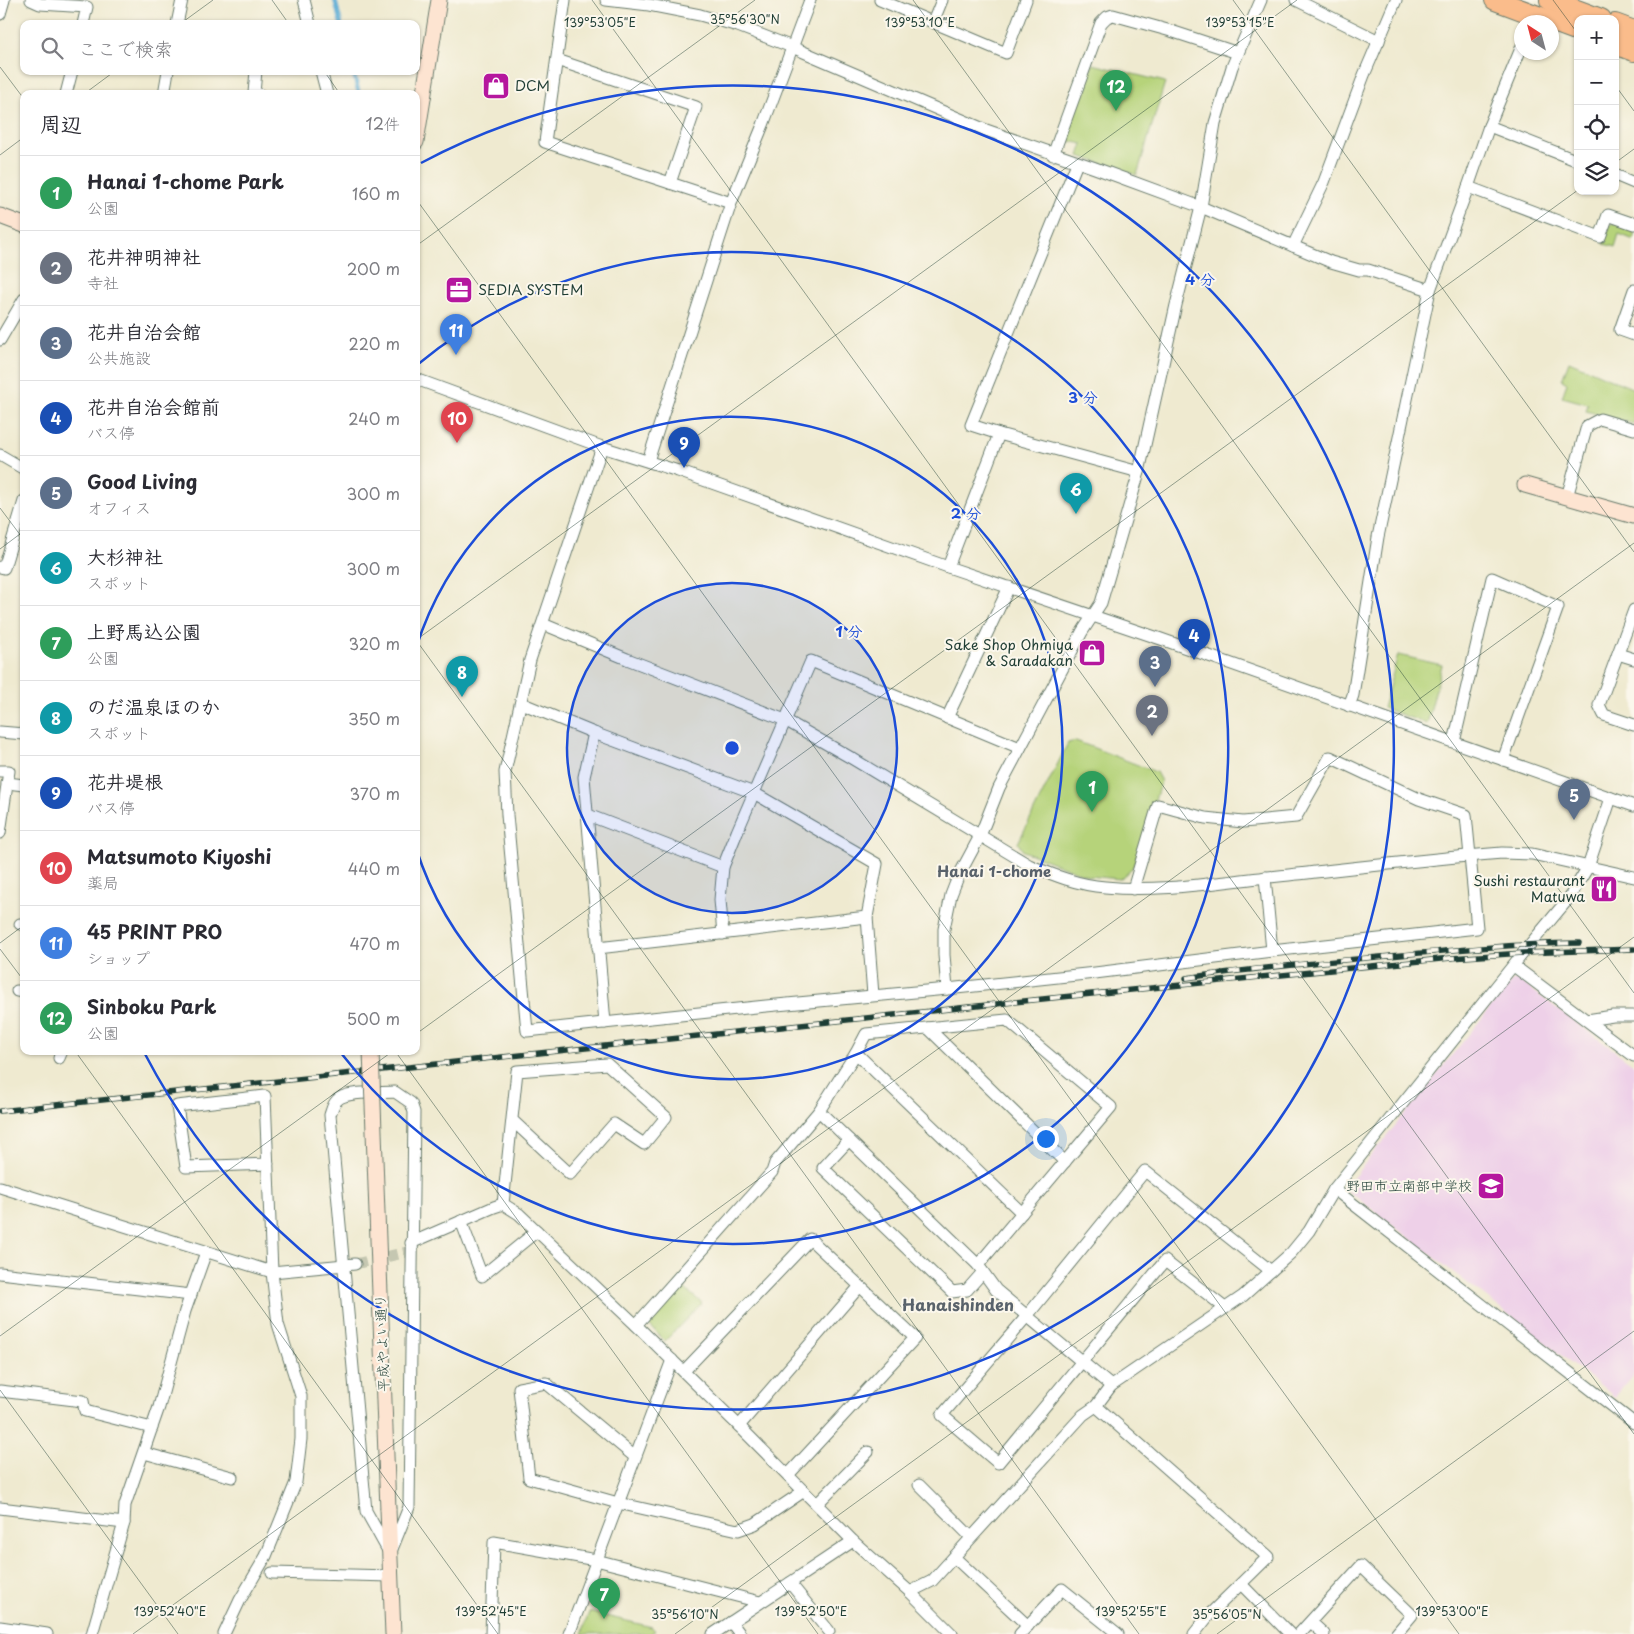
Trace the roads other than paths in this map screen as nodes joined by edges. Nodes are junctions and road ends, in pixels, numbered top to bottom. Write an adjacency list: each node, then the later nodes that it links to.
1 (4, 0): 18 (street)
2 (31, 0): 20 (street)
3 (182, 0): 21 (street)
4 (304, 0): 22 (street)
5 (439, 0): 42 (street)
6 (565, 0): 32 (street)
7 (606, 0): 29 (street)
8 (810, 0): 29 (street)
9 (880, 0): 23 (street)
10 (942, 0): 23 (street)
11 (1026, 0): 23 (street)
12 (1261, 0): 31 (street)
13 (1296, 0): 27 (street)
14 (1396, 0): 27 (street)
15 (1495, 0): 17 (highway)
16 (1550, 0): 19 (highway)
17 (1536, 12): 25 (highway)
18 (0, 14)
19 (1590, 15)
20 (84, 20)
21 (178, 20)
22 (309, 20)
23 (933, 22)
24 (1619, 25): 26 (highway)
25 (1574, 28)
26 (1634, 31)
27 (1379, 41): 56 (street)
28 (1619, 45): 30 (highway)
29 (792, 47): 44 (street); 51 (street)
30 (1634, 51)
31 (1238, 53): 44 (street); 52 (street)
32 (557, 60): 48 (street); 48 (street)
33 (1516, 60): 43 (street)
34 (71, 75): 38 (street)
35 (167, 75): 39 (street)
36 (256, 75): 40 (street)
37 (322, 75): 41 (street)
38 (67, 90)
39 (165, 90)
40 (254, 90)
41 (326, 90)
42 (420, 117)
43 (1489, 126): 45 (street); 50 (street)
44 (1052, 154): 46 (street)
45 (1574, 159)
46 (1077, 163): 52 (street); 64 (street)
47 (1619, 176): 49 (street)
48 (670, 182): 51 (street)
49 (1634, 182)
50 (1468, 187): 54 (street); 57 (street)
51 (731, 203): 67 (street)
52 (1201, 207): 56 (street); 69 (street)
53 (0, 216): 55 (street)
54 (1634, 222)
55 (20, 224)
56 (1293, 246): 57 (street)
57 (1430, 290): 83 (street)
58 (1634, 290): 60 (street)
59 (20, 306): 61 (street)
60 (1634, 335)
61 (0, 340)
62 (420, 381): 65 (street)
63 (1634, 429): 71 (street)
64 (999, 434): 69 (street); 75 (street)
65 (602, 447): 67 (street); 79 (street)
66 (0, 455): 68 (street)
67 (648, 461): 75 (street)
68 (20, 468)
69 (1139, 472): 78 (street)
70 (1525, 485): 71 (street)
71 (1567, 497): 73 (street)
72 (20, 514): 74 (street)
73 (1634, 516)
74 (0, 567)
75 (948, 567): 76 (street)
76 (1009, 587): 78 (street); 84 (street)
77 (1634, 610): 80 (street)
78 (1092, 615): 83 (street); 91 (street)
79 (543, 624): 82 (street); 85 (street)
80 (1618, 654): 81 (street); 86 (street)
81 (1634, 659)
82 (521, 703): 88 (street); 117 (street)
83 (1348, 706): 90 (street)
84 (948, 718): 85 (street); 91 (street)
85 (784, 720): 96 (street); 101 (street)
86 (1634, 725)
87 (0, 732): 89 (street)
88 (594, 733): 96 (street); 99 (street)
89 (20, 734)
90 (1454, 742): 92 (street); 92 (street)
91 (1020, 748): 101 (street)
92 (1503, 760): 97 (street)
93 (0, 771): 94 (street)
94 (7, 783): 95 (street); 100 (street)
95 (20, 785)
96 (754, 793): 103 (street); 108 (street)
97 (1611, 798): 98 (street); 104 (street)
98 (1634, 806)
99 (588, 815): 103 (street); 110 (street)
100 (0, 833)
101 (980, 836): 107 (street); 113 (street)
102 (1470, 855): 104 (street); 105 (street); 107 (street); 111 (street)
103 (723, 867): 109 (street)
104 (1588, 867): 106 (street); 112 (street)
105 (1265, 877): 107 (street); 111 (street)
106 (1634, 877)
107 (1133, 888)
108 (867, 917): 109 (street); 114 (street)
109 (723, 934): 110 (street)
110 (598, 948): 117 (street)
111 (1272, 951): 113 (street)
112 (1514, 966): 116 (street); 128 (street)
113 (947, 989): 114 (street)
114 (873, 996): 117 (street)
115 (1634, 1016): 116 (street)
116 (1586, 1020): 121 (street)
117 (606, 1023)
118 (928, 1028): 119 (street); 125 (street); 125 (street)
119 (856, 1053): 122 (street); 130 (street)
120 (370, 1055): 167 (street, 平成やよい通り, bridge)
121 (1634, 1056)
122 (819, 1111): 124 (street); 144 (street)
123 (512, 1120): 123 (street); 129 (street)
124 (849, 1140): 136 (street); 136 (street)
125 (1065, 1162): 130 (street)
126 (268, 1164): 126 (street); 138 (street)
127 (0, 1186): 134 (street)
128 (1334, 1189): 137 (street); 151 (street)
129 (503, 1204): 131 (street); 132 (street)
130 (1022, 1213): 136 (street)
131 (460, 1221): 132 (street); 133 (street)
132 (537, 1231): 144 (street)
133 (411, 1243): 135 (street); 167 (street)
134 (206, 1252): 138 (street); 141 (street)
135 (350, 1264): 138 (street); 167 (street)
136 (980, 1268): 143 (street)
137 (1270, 1271): 142 (street); 143 (street)
138 (272, 1272): 183 (street)
139 (0, 1273): 141 (street)
140 (860, 1286): 147 (street); 152 (street); 157 (street)
141 (191, 1295): 153 (street)
142 (1225, 1308): 146 (street); 148 (street)
143 (1027, 1316): 146 (street); 146 (street)
144 (636, 1325): 145 (street)
145 (672, 1360): 147 (street); 156 (street)
146 (1082, 1362): 148 (street)
147 (684, 1371): 152 (street)
148 (1111, 1386): 150 (street)
149 (0, 1391): 153 (street)
150 (1096, 1406): 165 (street); 173 (street)
151 (1634, 1422)
152 (739, 1426): 157 (street)
153 (152, 1428): 154 (street)
154 (144, 1452): 158 (street); 164 (street)
155 (868, 1452): 162 (street)
156 (636, 1456): 161 (street); 161 (street)
157 (788, 1475): 160 (street)
158 (232, 1477)
159 (919, 1485): 165 (street)
160 (804, 1491): 161 (street); 162 (street)
161 (618, 1502): 169 (street)
162 (817, 1504): 166 (street)
163 (0, 1508): 164 (street)
164 (124, 1523): 182 (street)
165 (971, 1537): 168 (street)
166 (853, 1541): 172 (street); 174 (street)
167 (390, 1554): 171 (street, 平成やよい通り)
168 (954, 1557): 174 (street); 180 (street)
169 (596, 1560): 175 (street); 185 (street); 186 (street)
170 (272, 1573): 171 (street)
171 (391, 1576): 184 (street, 平成やよい通り)
172 (790, 1582): 175 (street); 179 (street)
173 (1241, 1584): 191 (street); 192 (street)
174 (910, 1592): 189 (street)
175 (760, 1602): 176 (street)
176 (730, 1622): 187 (street); 188 (street)
177 (1311, 1622): 193 (street); 194 (street); 195 (street)
178 (0, 1627): 181 (street)
179 (829, 1631)
180 (1024, 1631): 190 (street)
181 (45, 1634)
182 (92, 1634)
183 (224, 1634)
184 (393, 1634)
185 (491, 1634)
186 (569, 1634)
187 (713, 1634)
188 (740, 1634)
189 (952, 1634)
190 (1118, 1634)
191 (1194, 1634)
192 (1290, 1634)
193 (1299, 1634)
194 (1324, 1634)
195 (1396, 1634)

